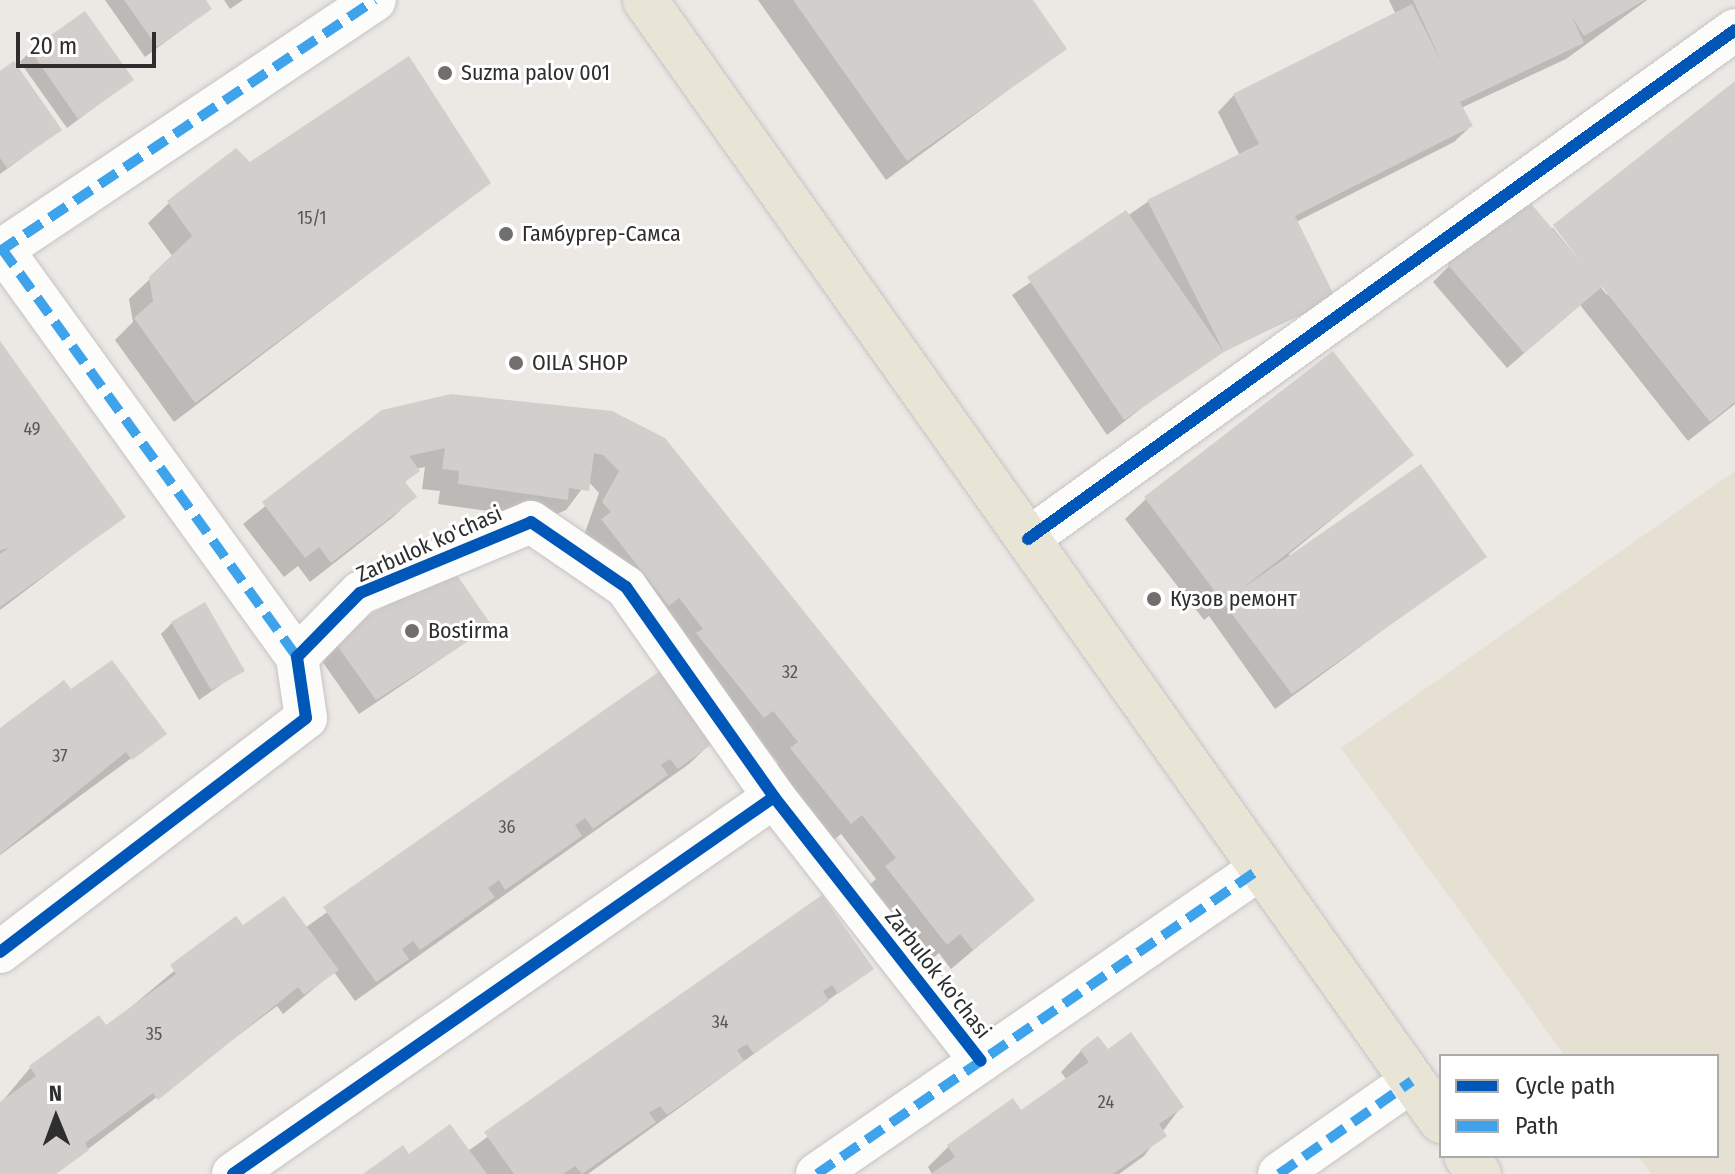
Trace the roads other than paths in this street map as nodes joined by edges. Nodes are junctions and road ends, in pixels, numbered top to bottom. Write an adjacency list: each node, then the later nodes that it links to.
1 (375, 0): 4 (street)
2 (645, 0): 5 (main road)
3 (1735, 30): 5 (street)
4 (1, 250): 6 (street)
5 (1028, 539): 8 (main road)
6 (297, 657): 7 (street, Zarbulok ko'chasi); 9 (street)
7 (774, 797): 10 (street, Zarbulok ko'chasi); 13 (street)
8 (1261, 868): 10 (street, Zarbulok ko'chasi); 11 (main road)
9 (0, 952)
10 (981, 1061): 14 (street, Zarbulok ko'chasi)
11 (1412, 1081): 12 (main road); 15 (street)
12 (1439, 1118)
13 (233, 1174)
14 (817, 1174)
15 (1279, 1174)

